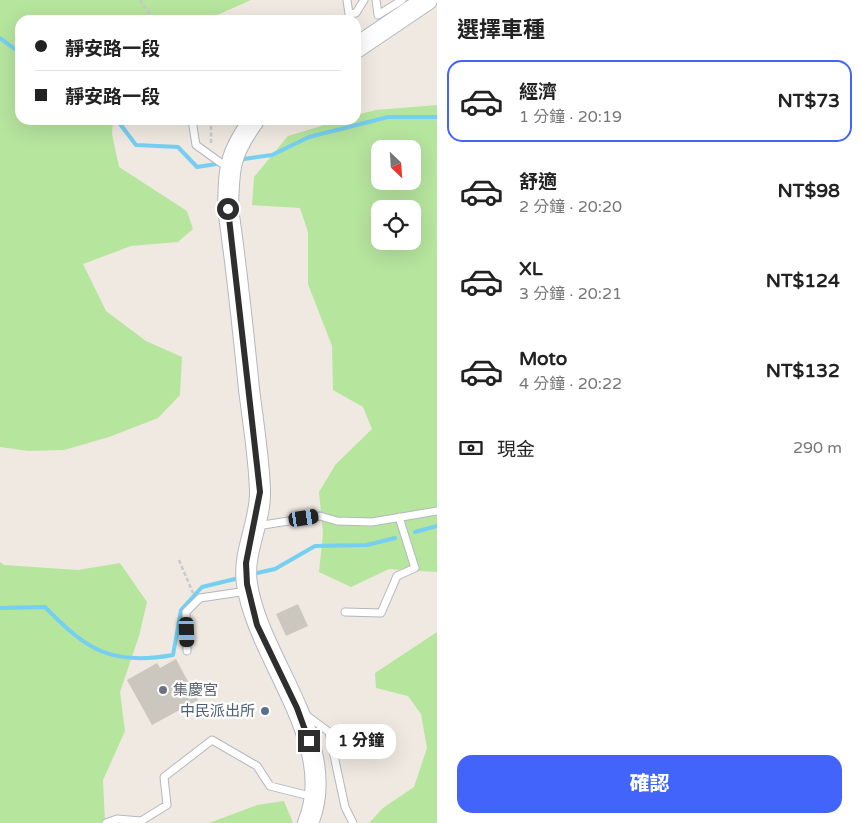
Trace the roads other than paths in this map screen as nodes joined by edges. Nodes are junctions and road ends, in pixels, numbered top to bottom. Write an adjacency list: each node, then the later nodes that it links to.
1 (347, 0): 2 (lane)
2 (364, 0)
3 (376, 0): 4 (lane)
4 (417, 1): 5 (main road)
5 (361, 44)
6 (193, 125): 8 (lane)
7 (250, 125): 8 (main road)
8 (228, 168): 11 (main road)
9 (437, 511): 10 (lane)
10 (399, 517): 11 (lane); 13 (lane)
11 (255, 526): 12 (main road)
12 (249, 590): 14 (lane); 15 (main road)
13 (345, 612)
14 (187, 651)
15 (297, 708): 16 (main road); 19 (lane)
16 (314, 797): 17 (lane); 18 (main road)
17 (106, 823)
18 (308, 823)
19 (353, 823)

